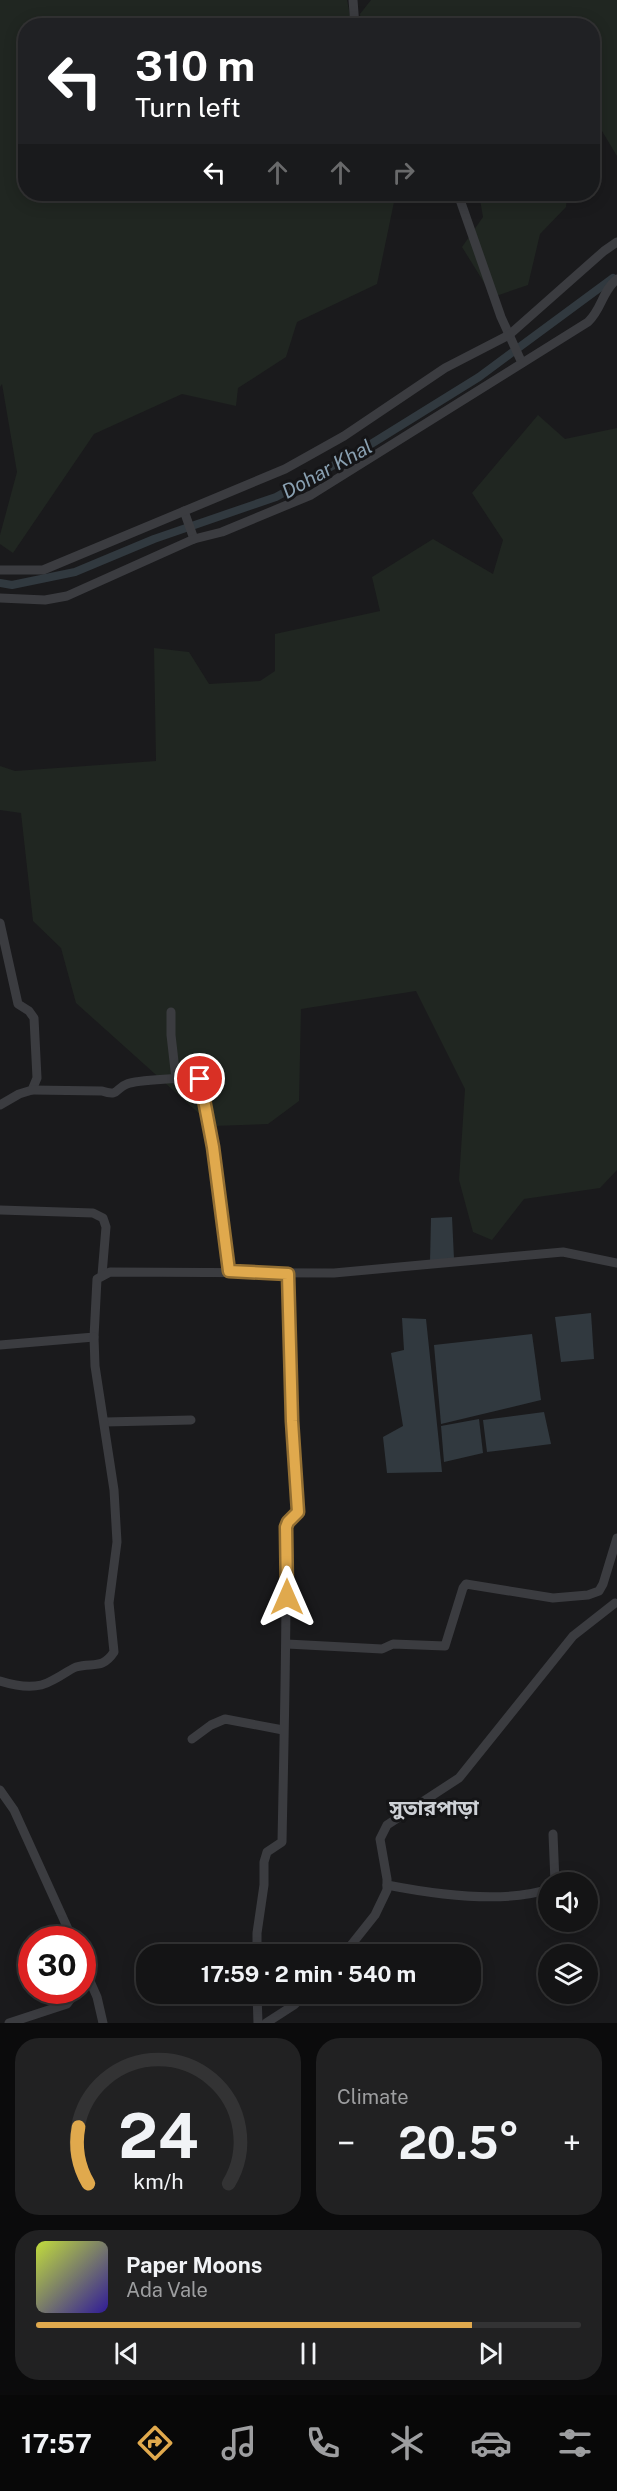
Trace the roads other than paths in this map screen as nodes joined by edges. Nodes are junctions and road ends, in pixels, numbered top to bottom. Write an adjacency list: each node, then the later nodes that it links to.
1 (353, 0): 2 (street)
2 (354, 18)
3 (460, 201): 6 (street)
4 (617, 242): 6 (street)
5 (617, 279): 7 (street)
6 (509, 337): 7 (street); 8 (street)
7 (521, 362): 9 (street)
8 (186, 515): 9 (street); 10 (street)
9 (194, 537): 11 (street)
10 (0, 570)
11 (0, 598)
12 (0, 923): 15 (street)
13 (171, 1012): 14 (street)
14 (176, 1079): 15 (street); 19 (street)
15 (32, 1090): 16 (street)
16 (0, 1105)
17 (0, 1210): 21 (street)
18 (617, 1263): 20 (street)
19 (229, 1271): 20 (street); 21 (street)
20 (288, 1274): 29 (street)
21 (102, 1275): 22 (street)
22 (94, 1337): 23 (street); 25 (street)
23 (0, 1345)
24 (191, 1420): 25 (street)
25 (105, 1422): 30 (street)
26 (617, 1538): 27 (street)
27 (599, 1591): 28 (street); 29 (street)
28 (616, 1604): 36 (street)
29 (287, 1644): 31 (street)
30 (0, 1681)
31 (283, 1730): 32 (street); 39 (street)
32 (192, 1739)
33 (0, 1790): 38 (street)
34 (553, 1834): 35 (street)
35 (555, 1872)
36 (387, 1885): 37 (street); 40 (street)
37 (538, 1890)
38 (67, 1926)
39 (257, 1944)
40 (352, 1944)
41 (96, 1995): 46 (street)
42 (67, 2004): 45 (street)
43 (257, 2004): 47 (street)
44 (295, 2004): 48 (street)
45 (9, 2023)
46 (103, 2023)
47 (258, 2023)
48 (266, 2023)

